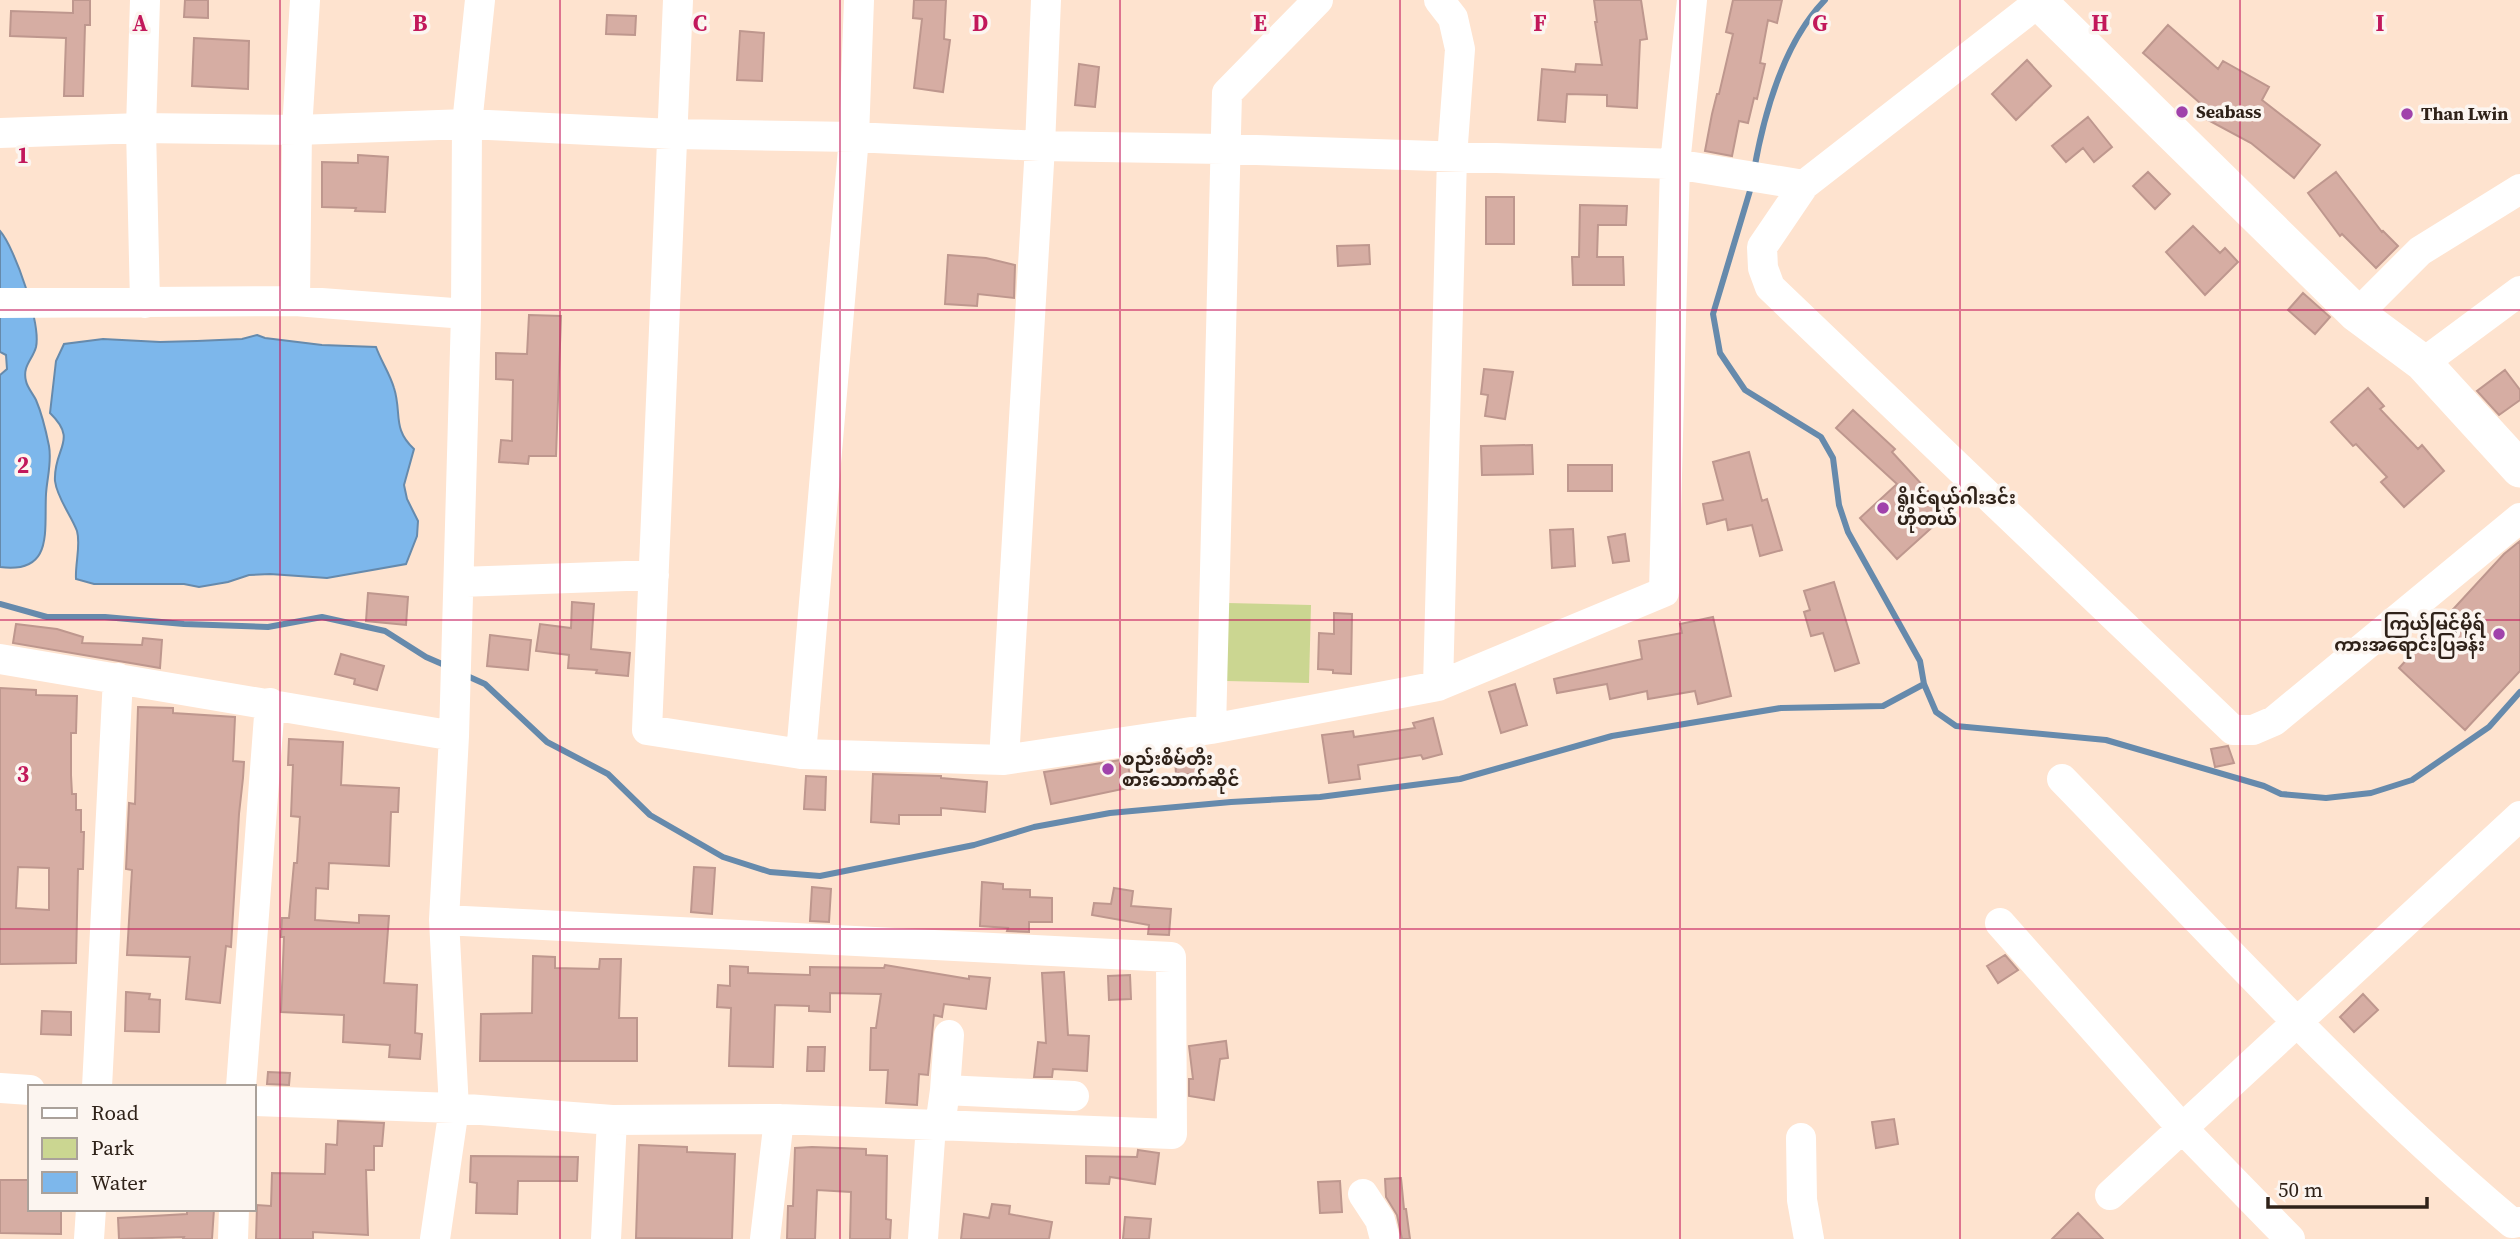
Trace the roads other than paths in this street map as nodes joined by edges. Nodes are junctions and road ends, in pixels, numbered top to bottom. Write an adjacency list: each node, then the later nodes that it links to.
1 (145, 0): 12 (street)
2 (305, 0): 13 (street)
3 (480, 0): 11 (street)
4 (678, 0): 15 (street)
5 (859, 0): 16 (street)
6 (1046, 0): 17 (street)
7 (1318, 0): 18 (street)
8 (1438, 0): 19 (street)
9 (1692, 0): 20 (street)
10 (2038, 1): 21 (street); 28 (main road)
11 (467, 124): 13 (street); 15 (street); 27 (street)
12 (141, 128): 13 (street); 14 (street); 26 (street)
13 (297, 130): 24 (street)
14 (0, 133)
15 (672, 134): 16 (street); 32 (street)
16 (854, 137): 17 (street); 40 (street)
17 (1040, 146): 18 (street); 41 (street)
18 (1224, 149): 19 (street); 38 (street)
19 (1452, 157): 20 (street); 36 (street)
20 (1675, 164): 21 (street); 36 (street)
21 (1804, 185): 31 (street)
22 (2520, 189): 28 (street)
23 (2520, 291): 29 (street)
24 (296, 301): 26 (street); 27 (street)
25 (0, 303): 26 (street)
26 (145, 303)
27 (466, 314): 33 (street)
28 (2357, 314): 29 (main road)
29 (2423, 363): 30 (main road)
30 (2520, 469)
31 (2520, 518)
32 (654, 575): 33 (street); 40 (street)
33 (458, 582): 39 (street)
34 (0, 659): 35 (street)
35 (118, 678): 37 (street); 48 (street)
36 (1438, 686): 38 (street)
37 (270, 703): 39 (street); 49 (street)
38 (1211, 729): 41 (street)
39 (454, 736): 44 (street)
40 (800, 754): 41 (street)
41 (1004, 760)
42 (2062, 779): 46 (street)
43 (2520, 816): 46 (street)
44 (444, 920): 55 (street); 58 (street)
45 (2000, 923): 59 (street)
46 (2297, 1022): 59 (street); 65 (street)
47 (949, 1035): 52 (street)
48 (97, 1085)
49 (241, 1085)
50 (0, 1088): 51 (street)
51 (28, 1090)
52 (945, 1090): 53 (street); 58 (street)
53 (1074, 1096)
54 (256, 1101): 55 (street)
55 (454, 1108): 57 (street); 68 (street)
56 (779, 1119): 57 (street); 58 (street); 70 (street)
57 (612, 1120): 69 (street)
58 (936, 1125): 71 (street)
59 (2182, 1128): 62 (street); 74 (street)
60 (1801, 1138): 73 (street)
61 (1363, 1194): 72 (street)
62 (2110, 1195)
63 (90, 1211): 66 (street)
64 (234, 1211): 67 (street)
65 (2520, 1222)
66 (89, 1239)
67 (233, 1239)
68 (435, 1239)
69 (606, 1239)
70 (765, 1239)
71 (923, 1239)
72 (1385, 1239)
73 (1809, 1239)
74 (2290, 1239)

